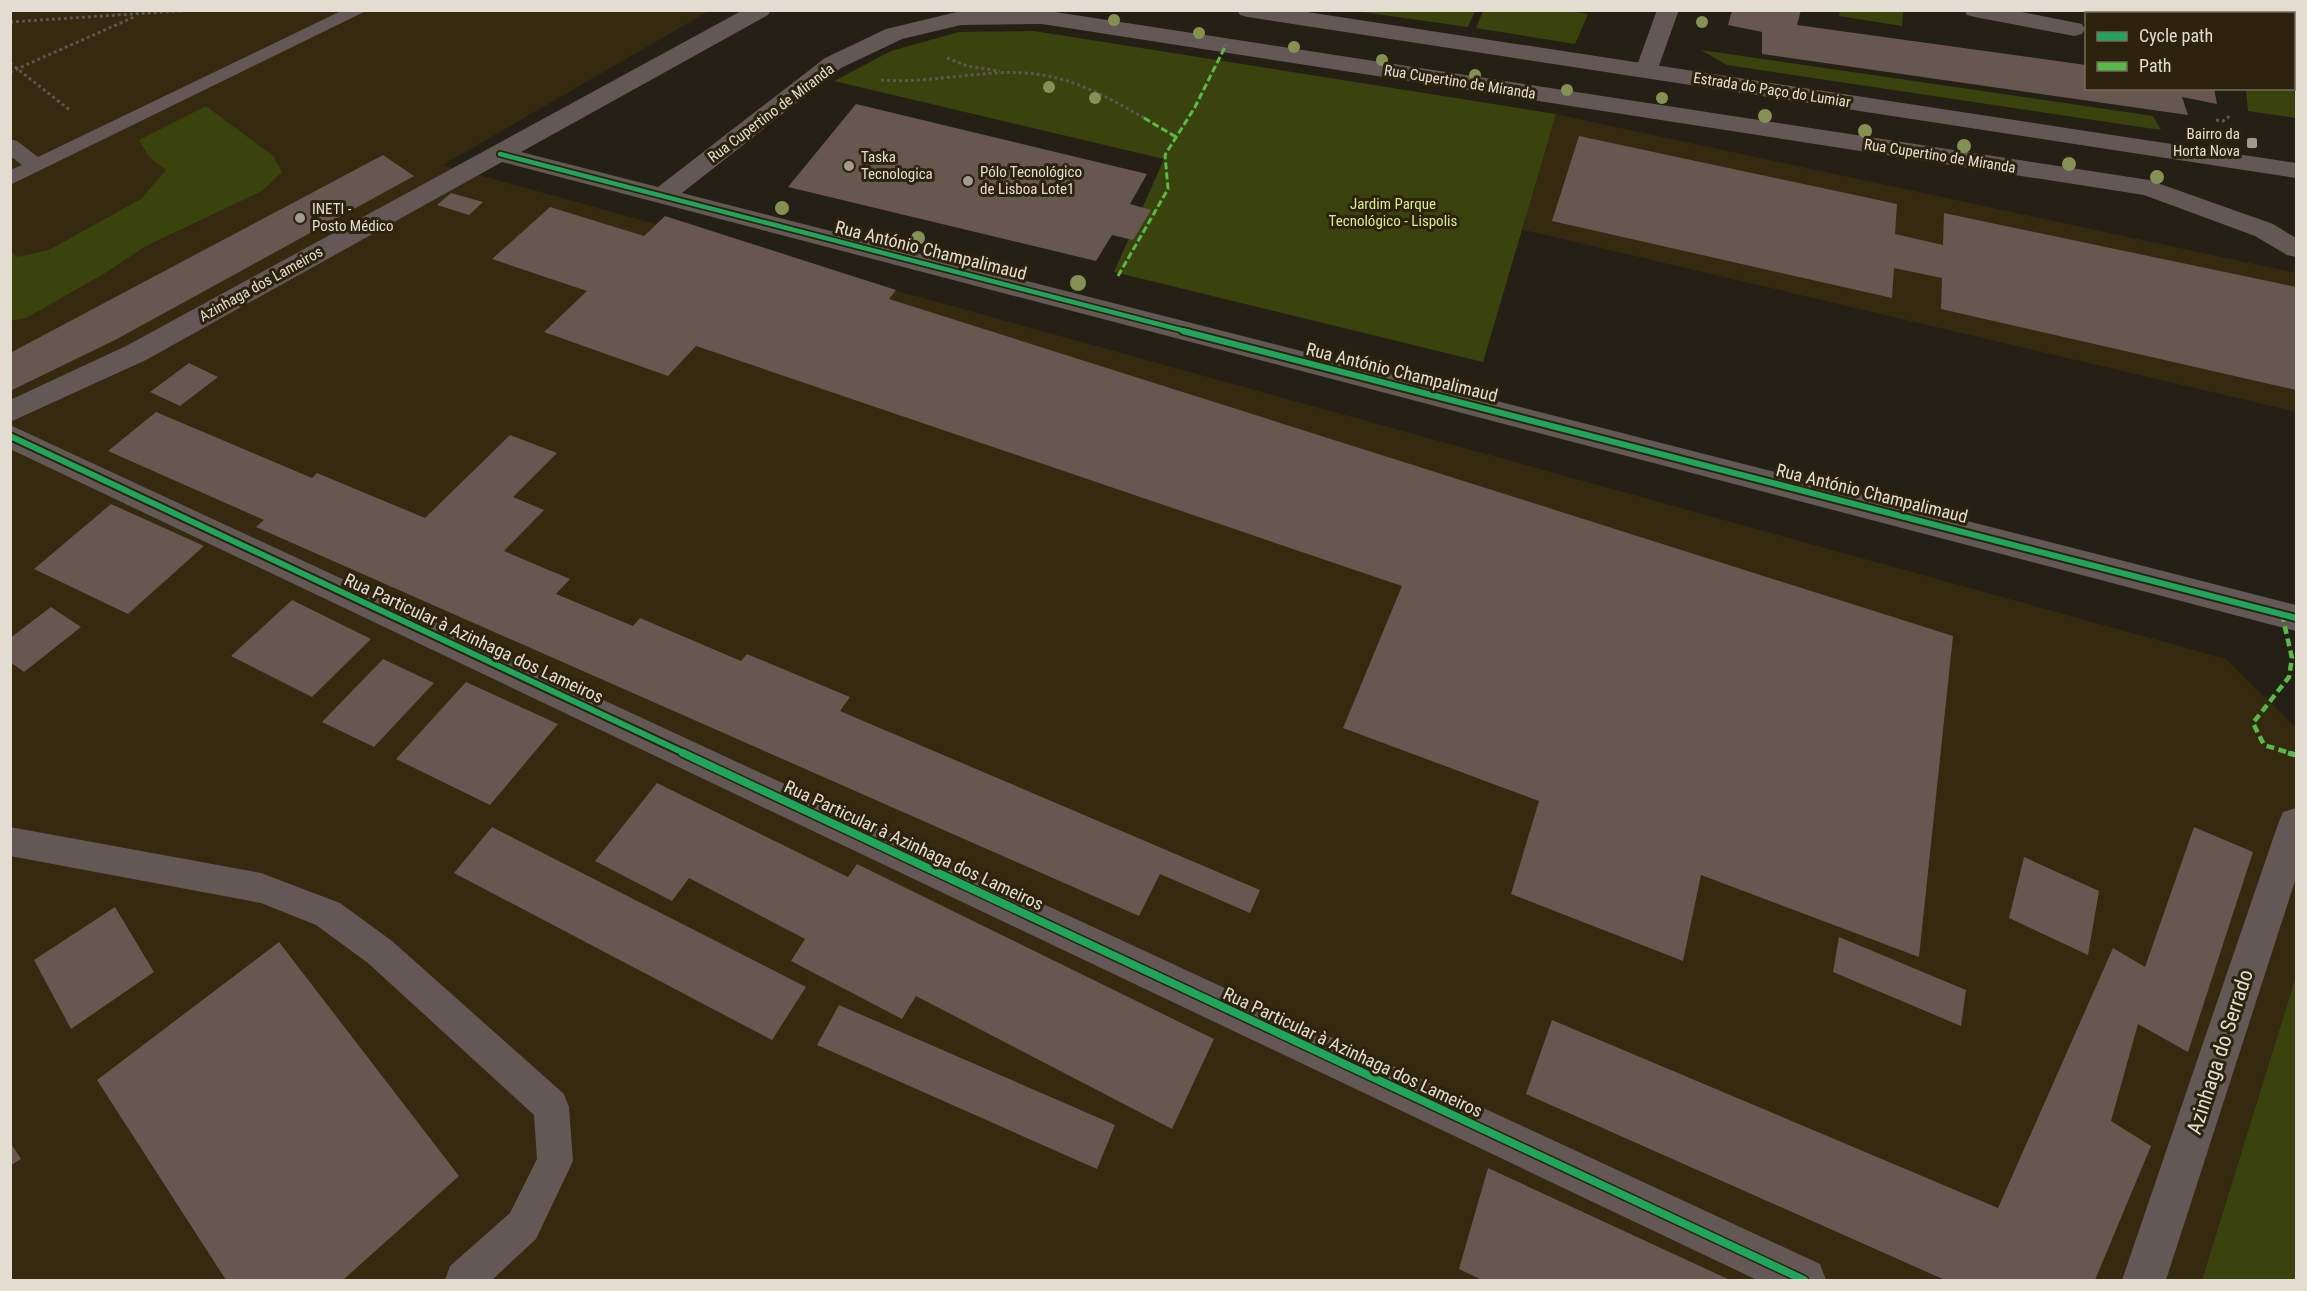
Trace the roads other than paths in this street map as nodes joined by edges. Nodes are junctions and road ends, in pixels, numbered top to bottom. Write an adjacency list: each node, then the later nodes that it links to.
1 (359, 10): 10 (lane)
2 (760, 10): 9 (street, Azinhaga dos Lameiros)
3 (1248, 10): 7 (street, Estrada do Paço do Lumiar)
4 (1668, 10): 7 (street)
5 (1975, 10): 6 (street)
6 (2073, 29)
7 (1646, 71): 11 (street, Estrada do Paço do Lumiar)
8 (10, 145): 10 (lane)
9 (500, 154): 13 (street, Rua António Champalimaud); 15 (street, Azinhaga dos Lameiros)
10 (36, 166): 12 (lane)
11 (2296, 171)
12 (10, 179)
13 (662, 196): 14 (street, Rua Cupertino de Miranda); 17 (street, Rua António Champalimaud)
14 (2296, 249)
15 (10, 412)
16 (10, 436): 21 (street, Rua Particular à Azinhaga dos Lameiros)
17 (2296, 618)
18 (2296, 824): 22 (street, Azinhaga do Serrado)
19 (10, 841): 20 (lane)
20 (464, 1281)
21 (1804, 1281)
22 (2144, 1281)

